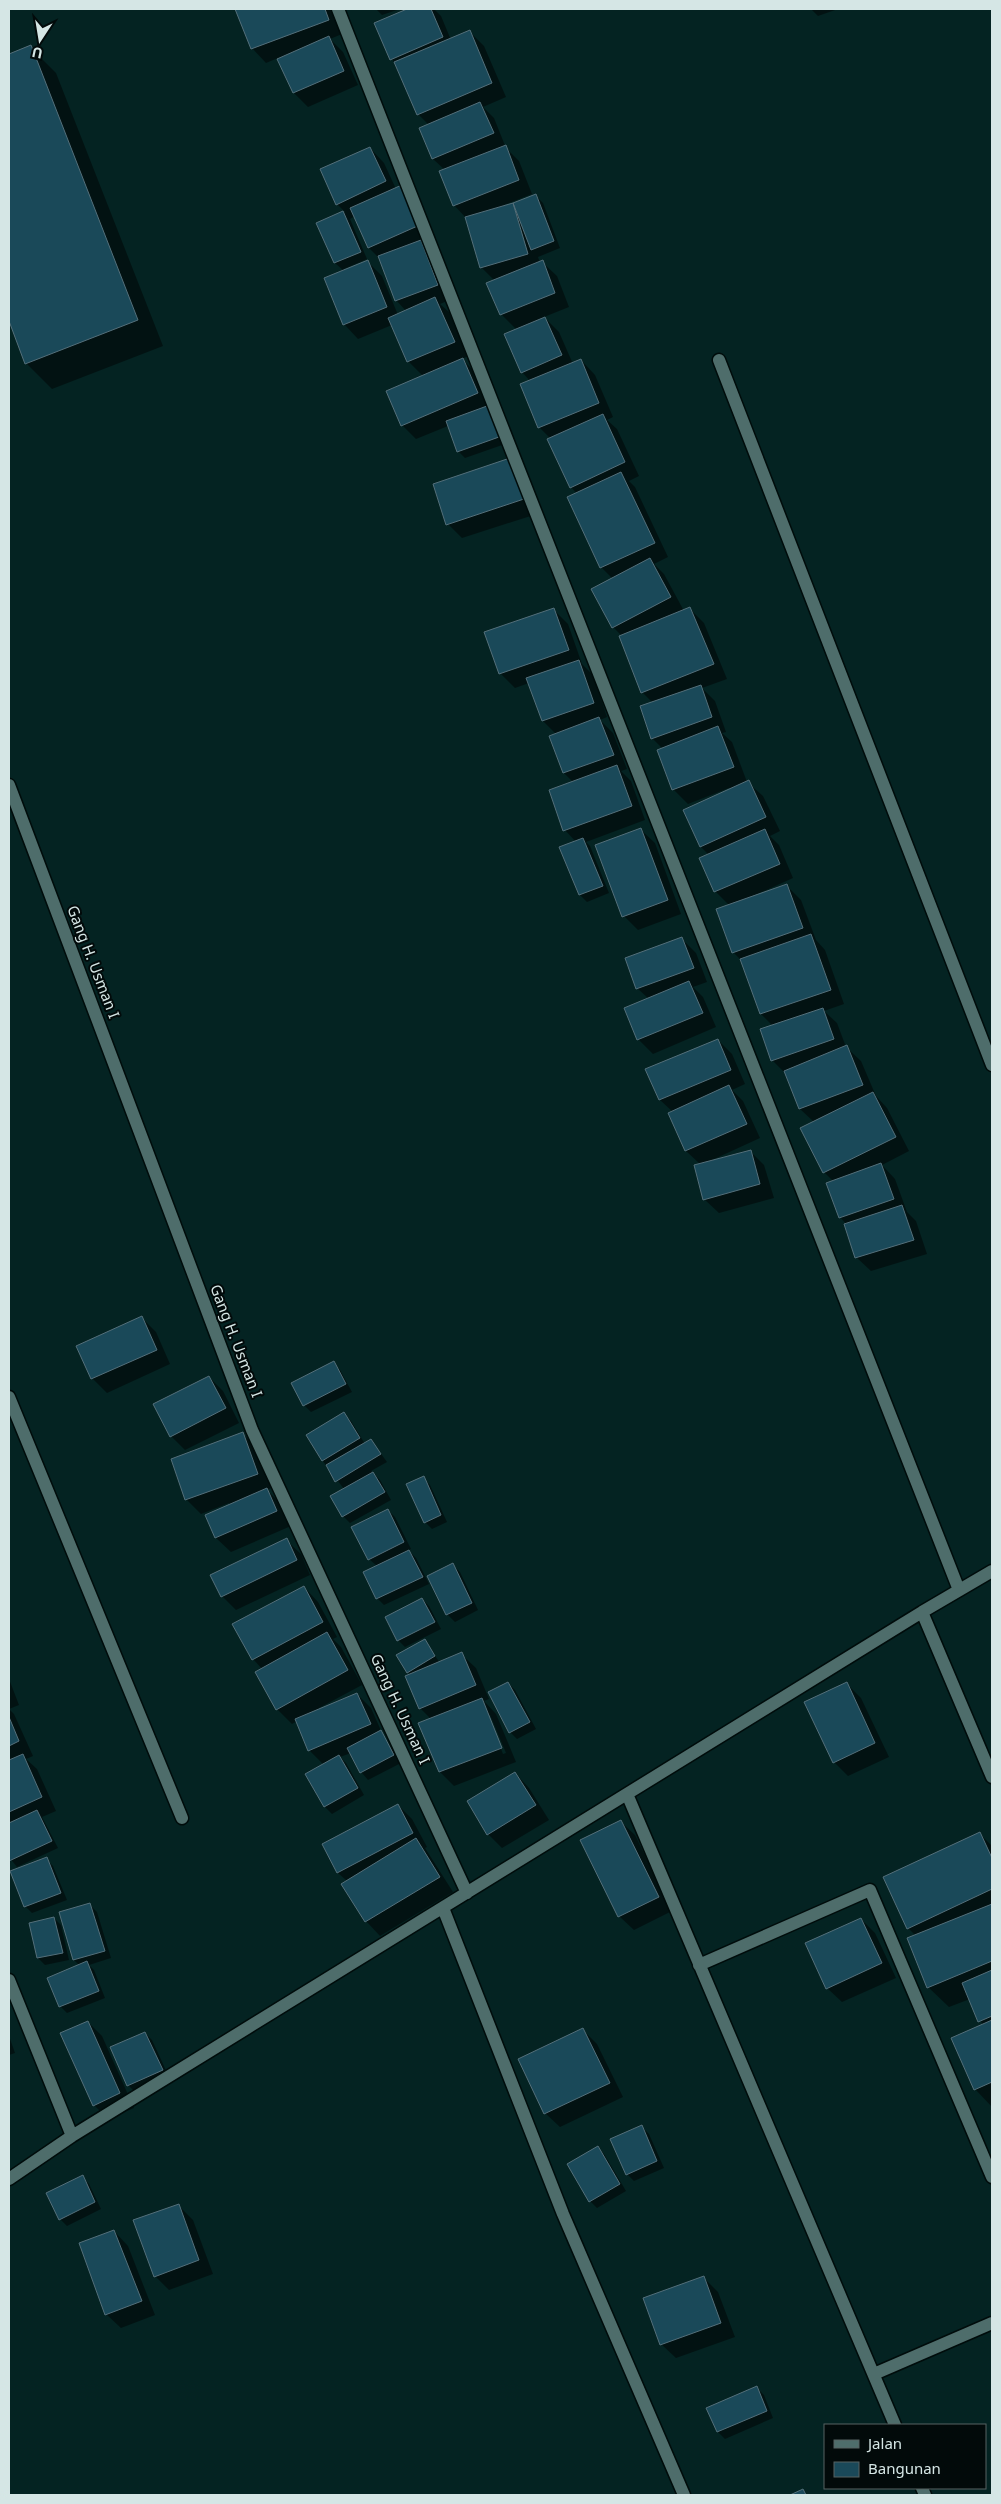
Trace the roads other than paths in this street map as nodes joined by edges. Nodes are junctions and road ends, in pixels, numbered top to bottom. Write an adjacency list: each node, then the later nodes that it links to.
1 (338, 9): 7 (street)
2 (718, 360): 4 (street)
3 (9, 785): 12 (street, Gang H. Usman I)
4 (992, 1065)
5 (9, 1397): 11 (street)
6 (992, 1571): 7 (street)
7 (960, 1590): 8 (street)
8 (922, 1612): 9 (street); 10 (street)
9 (992, 1777)
10 (627, 1794): 12 (street); 14 (street)
11 (182, 1818)
12 (467, 1893): 13 (street)
13 (443, 1908): 16 (street); 22 (street)
14 (699, 1965): 17 (street); 20 (street)
15 (9, 1980): 16 (street)
16 (72, 2136): 18 (street)
17 (992, 2177)
18 (9, 2178)
19 (992, 2323): 20 (street)
20 (874, 2374): 21 (street)
21 (896, 2424)
22 (684, 2495)

